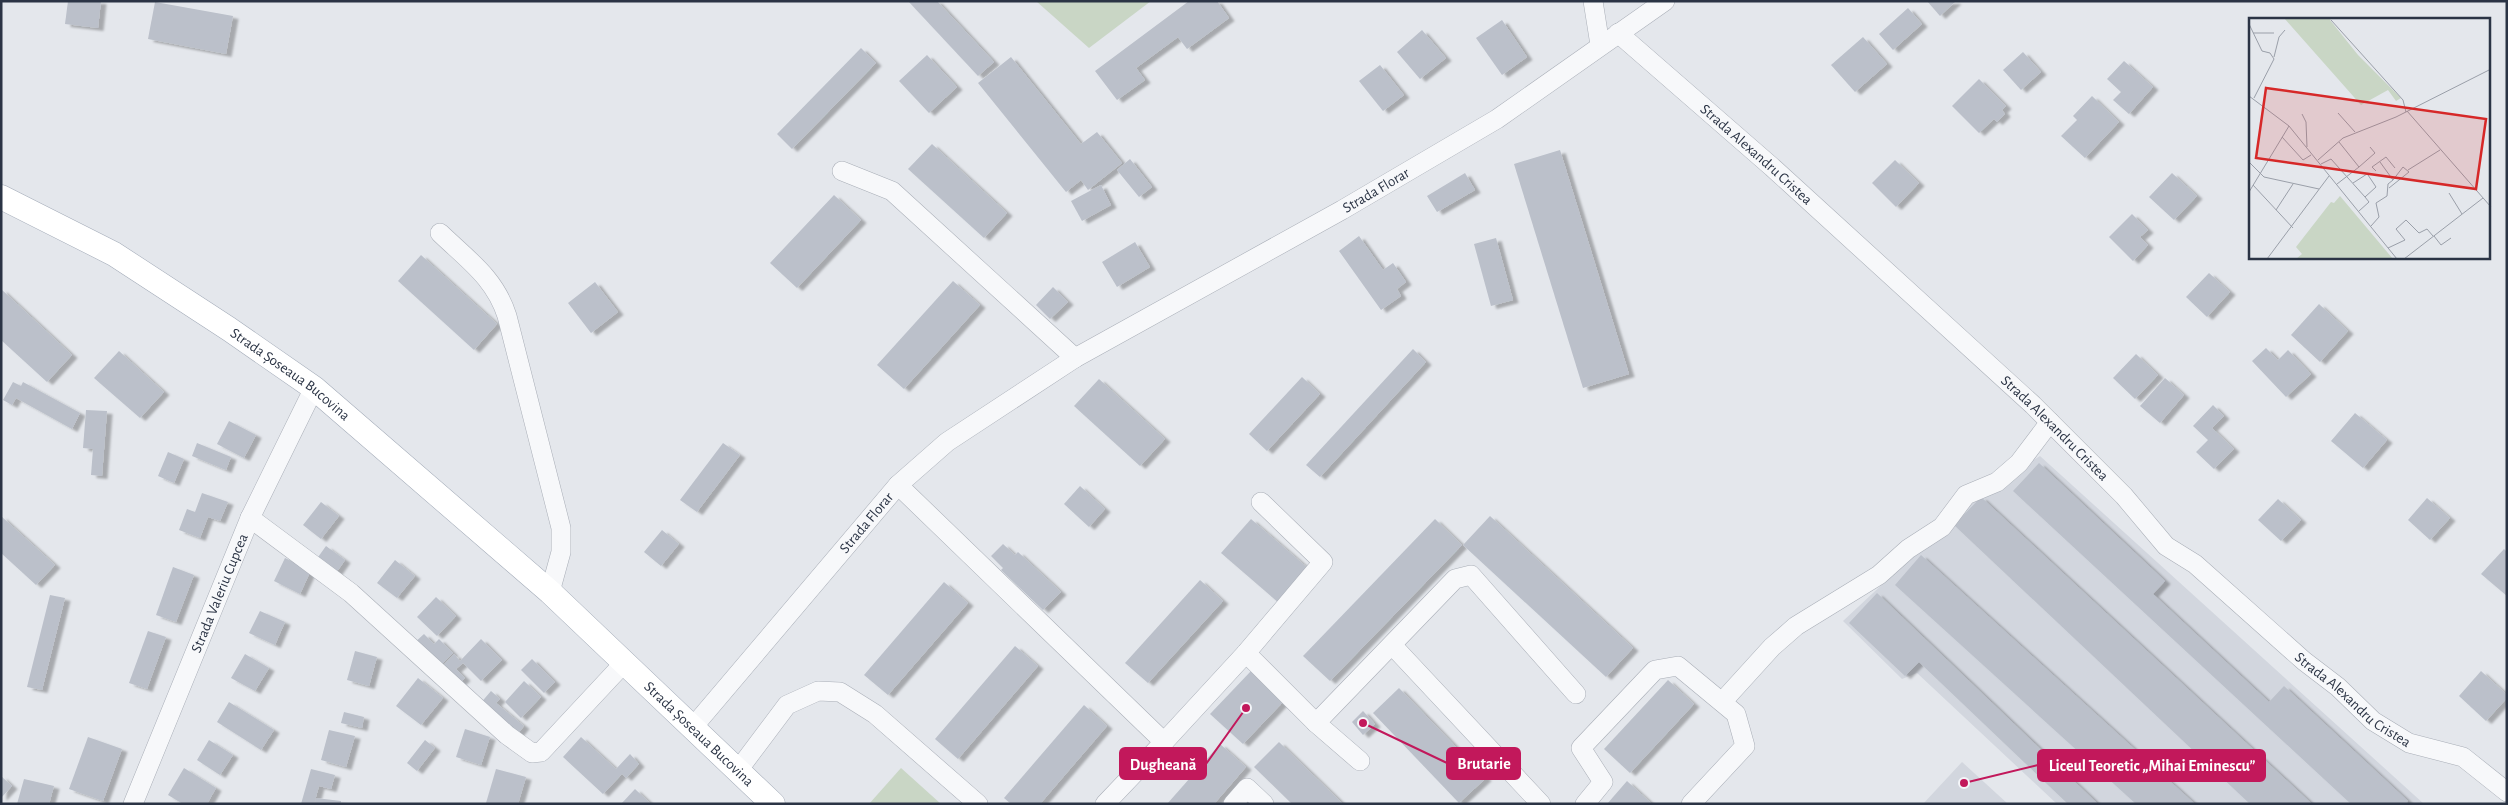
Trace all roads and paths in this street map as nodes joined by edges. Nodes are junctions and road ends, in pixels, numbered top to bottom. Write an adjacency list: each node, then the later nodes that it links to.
1 (1593, 1): 4 (street)
2 (1665, 1): 3 (street, Strada Florar)
3 (1618, 33): 4 (street, Strada Florar); 10 (street, Strada Alexandru Cristea)
4 (1600, 45): 8 (street, Strada Florar)
5 (842, 171): 8 (street)
6 (1, 196): 9 (main road, Strada Șoseaua Bucovina)
7 (440, 233): 14 (street)
8 (1075, 358): 11 (street, Strada Florar)
9 (314, 388): 13 (street, Strada Valeriu Cupcea); 14 (main road, Strada Șoseaua Bucovina)
10 (2050, 422): 19 (street); 25 (street, Strada Alexandru Cristea)
11 (898, 484): 21 (street, Strada Florar); 22 (street)
12 (1260, 502): 16 (street)
13 (250, 518): 17 (street); 26 (street, Strada Valeriu Cupcea)
14 (550, 592): 17 (main road, Strada Șoseaua Bucovina)
15 (1392, 646): 18 (street); 20 (street); 32 (street)
16 (1246, 653): 20 (street); 22 (street)
17 (624, 663): 21 (main road, Strada Șoseaua Bucovina)
18 (1576, 694)
19 (1722, 702): 33 (street); 34 (street)
20 (1316, 723): 23 (street)
21 (693, 727): 24 (main road, Strada Șoseaua Bucovina)
22 (1164, 742): 29 (street)
23 (1360, 761)
24 (739, 769): 27 (main road, Strada Șoseaua Bucovina); 28 (street)
25 (2507, 792)
26 (133, 804)
27 (773, 804)
28 (978, 804)
29 (1105, 804)
30 (1233, 804): 31 (street)
31 (1264, 804)
32 (1541, 804)
33 (1585, 804)
34 (1691, 804)

